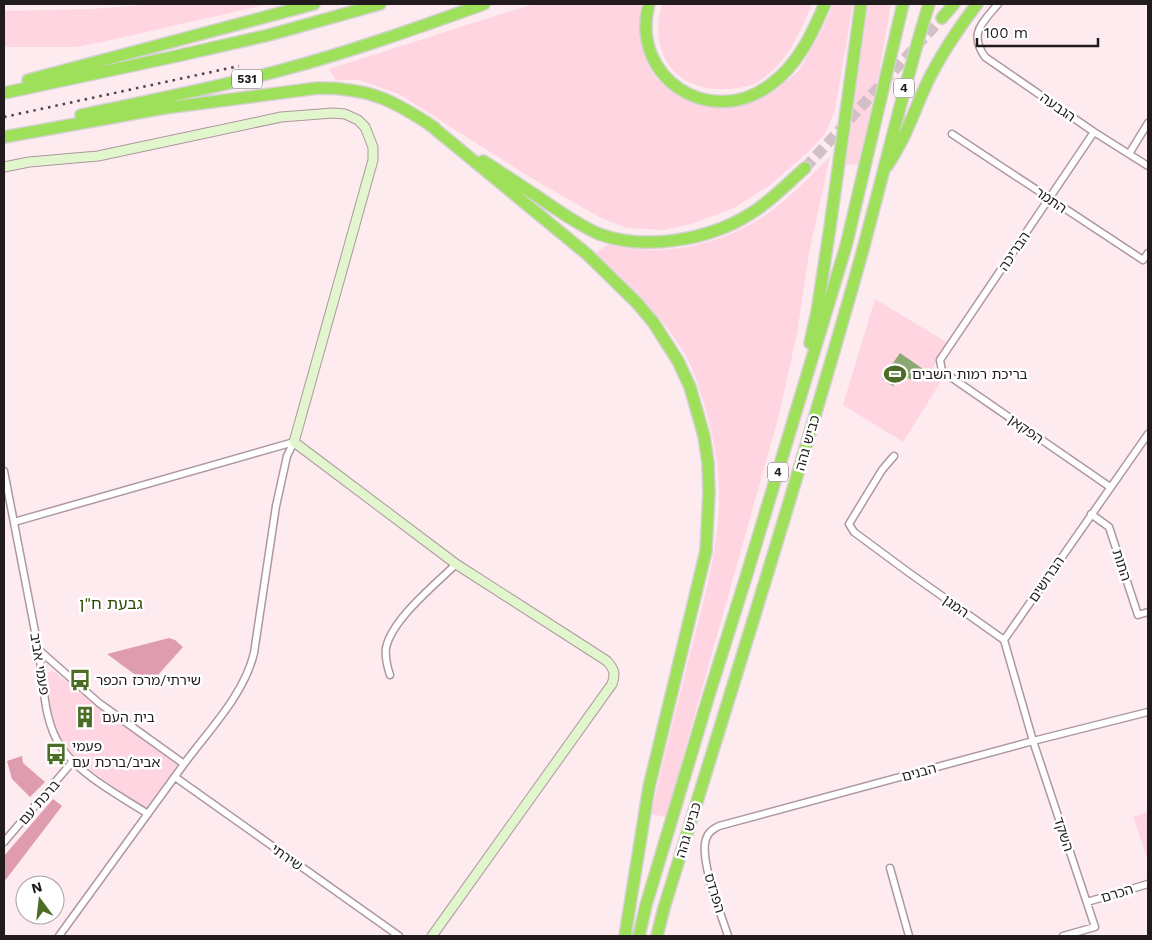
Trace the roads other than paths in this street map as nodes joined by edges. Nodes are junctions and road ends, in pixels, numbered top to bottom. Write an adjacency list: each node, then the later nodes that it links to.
1 (314, 4): 13 (highway)
2 (380, 4): 14 (highway)
3 (484, 4): 17 (highway, 531)
4 (649, 4): 5 (highway)
5 (825, 4)
6 (861, 4): 29 (highway)
7 (903, 4): 29 (highway, כביש גהה / 4)
8 (929, 4): 25 (highway, כביש גהה / 4)
9 (954, 4): 12 (highway)
10 (977, 4): 25 (highway)
11 (998, 4): 18 (street, הגבעה)
12 (942, 18)
13 (4, 87)
14 (4, 93)
15 (1148, 123): 21 (street)
16 (429, 124): 20 (highway); 24 (highway); 56 (highway)
17 (4, 132)
18 (1094, 132): 21 (street, הגבעה); 26 (street, הבריכה)
19 (952, 134): 26 (street, התמר)
20 (4, 137)
21 (1129, 154): 22 (street, הגבעה)
22 (1148, 166)
23 (4, 167): 31 (street)
24 (806, 168)
25 (882, 174): 58 (highway, כביש גהה / 4)
26 (1049, 198): 27 (street, התמר); 28 (street, הבריכה)
27 (1148, 253)
28 (942, 371): 34 (street, הפקאן)
29 (790, 432): 57 (highway, כביש גהה / 4)
30 (1148, 434): 34 (street, הברושים)
31 (294, 442): 36 (street); 37 (street); 45 (street)
32 (894, 456): 39 (street, המגן)
33 (4, 471): 36 (street, פעמי אביב)
34 (1110, 487): 35 (street, הברושים)
35 (1091, 514): 38 (street, התות); 39 (street, הברושים)
36 (14, 522): 40 (street, פעמי אביב)
37 (456, 564): 41 (street); 55 (street)
38 (1148, 612)
39 (1004, 640): 43 (street)
40 (39, 650): 44 (street, פעמי אביב); 45 (street)
41 (390, 674)
42 (1148, 712): 43 (street, הבנים)
43 (1033, 741): 49 (street, הבנים); 52 (street, השקד)
44 (73, 762): 47 (street, פעמי אביב); 48 (street, ברכת עם)
45 (184, 764): 46 (street)
46 (175, 777): 47 (street); 54 (street, שירתי)
47 (148, 814): 53 (street)
48 (4, 842)
49 (704, 849): 59 (street, הפרדס)
50 (890, 868): 60 (street)
51 (1148, 884): 52 (street, הכרם)
52 (1086, 902): 61 (street, השקד)
53 (59, 936)
54 (399, 936)
55 (432, 936)
56 (625, 936)
57 (639, 936)
58 (657, 936)
59 (728, 936)
60 (909, 936)
61 (1063, 936)

